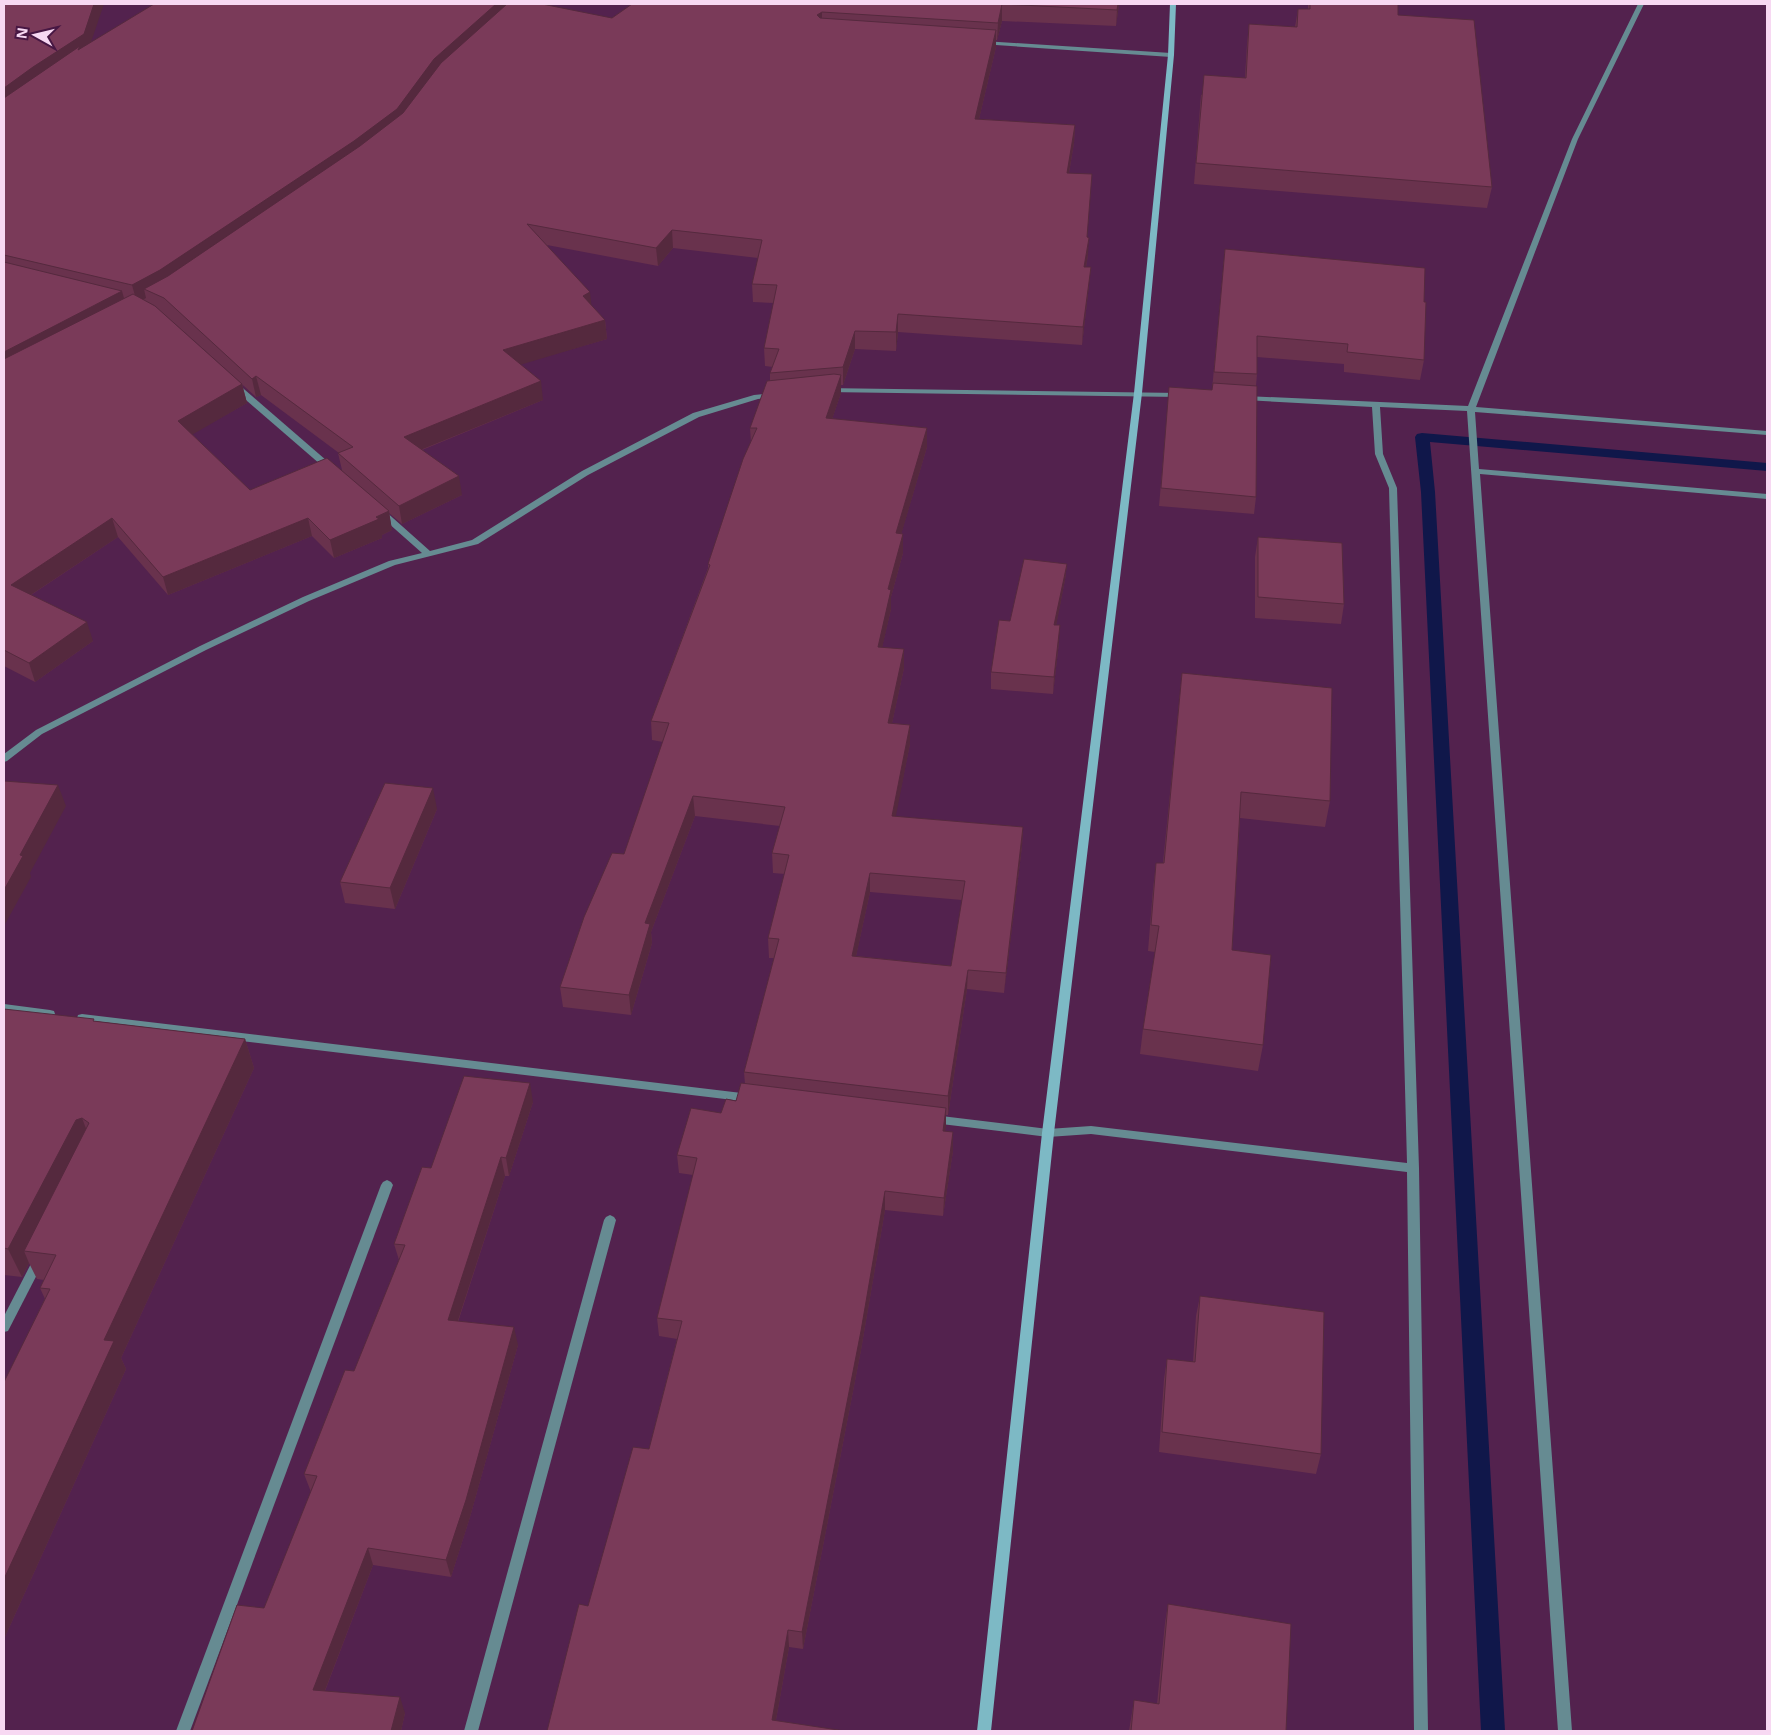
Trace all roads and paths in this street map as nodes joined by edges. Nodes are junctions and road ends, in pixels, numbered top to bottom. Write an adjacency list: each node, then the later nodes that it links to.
1 (1173, 4): 4 (street)
2 (1640, 4): 12 (street)
3 (977, 43): 4 (street)
4 (1171, 56): 8 (street)
5 (230, 381): 15 (street)
6 (816, 391): 8 (street)
7 (782, 394): 18 (street)
8 (1138, 394): 9 (street); 23 (street)
9 (1188, 396)
10 (1237, 398): 11 (street)
11 (1376, 404): 12 (street); 24 (street)
12 (1471, 409): 13 (street); 14 (street)
13 (1767, 433)
14 (1476, 471): 16 (street); 33 (street)
15 (340, 476)
16 (1767, 497)
17 (376, 508): 18 (street)
18 (428, 553): 19 (street)
19 (4, 760)
20 (4, 1008): 21 (street)
21 (762, 1099)
22 (920, 1118): 23 (street)
23 (1048, 1133): 24 (street); 31 (street)
24 (1413, 1168): 32 (street)
25 (388, 1185): 29 (street)
26 (610, 1220): 30 (street)
27 (44, 1249): 28 (street)
28 (4, 1327)
29 (183, 1731)
30 (470, 1731)
31 (984, 1731)
32 (1421, 1731)
33 (1565, 1731)

